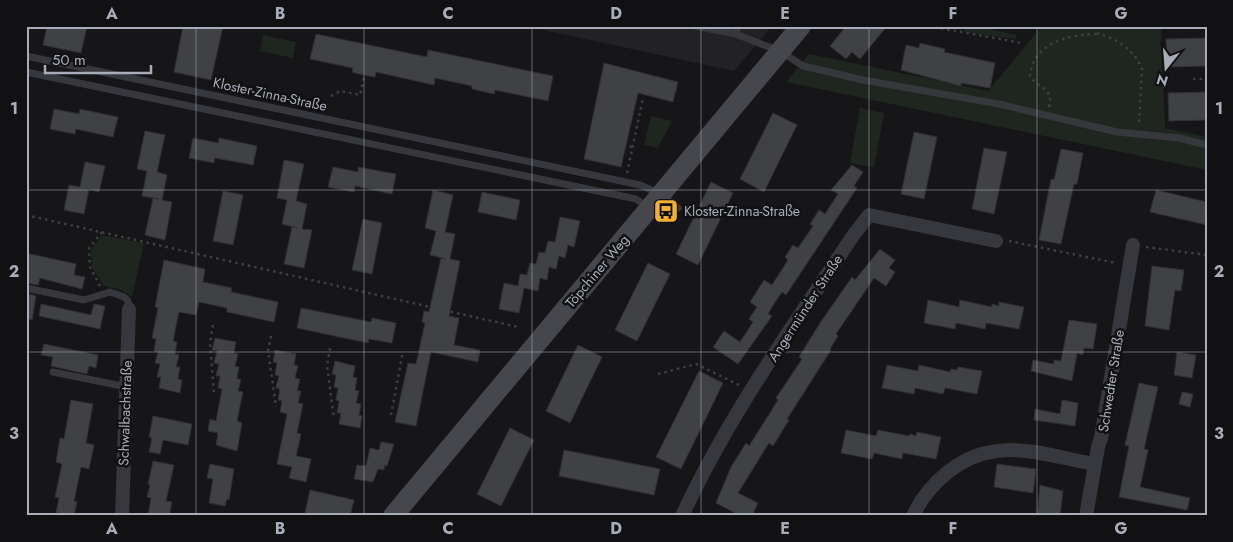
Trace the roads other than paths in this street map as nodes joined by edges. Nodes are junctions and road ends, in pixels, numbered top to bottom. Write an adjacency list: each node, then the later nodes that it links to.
1 (695, 26): 4 (lane)
2 (738, 26): 4 (lane)
3 (801, 26): 5 (street, Töpchiner Weg)
4 (736, 34): 5 (lane)
5 (780, 51): 8 (lane); 9 (street, Töpchiner Weg)
6 (26, 56): 9 (lane, Kloster-Zinna-Straße)
7 (26, 72): 9 (lane, Kloster-Zinna-Straße)
8 (1207, 145)
9 (655, 201): 10 (lane, Kloster-Zinna-Straße); 19 (street, Töpchiner Weg)
10 (678, 208)
11 (996, 241): 20 (street, Angermünder Straße)
12 (1133, 245): 17 (street, Schwedter Straße)
13 (26, 288): 14 (lane)
14 (129, 309): 16 (street, Schwalbachstraße)
15 (53, 372): 16 (lane)
16 (127, 387): 18 (street, Schwalbachstraße)
17 (1095, 464): 21 (street); 22 (street, Schwedter Straße)
18 (122, 516)
19 (393, 516)
20 (682, 516)
21 (913, 516)
22 (1086, 516)

